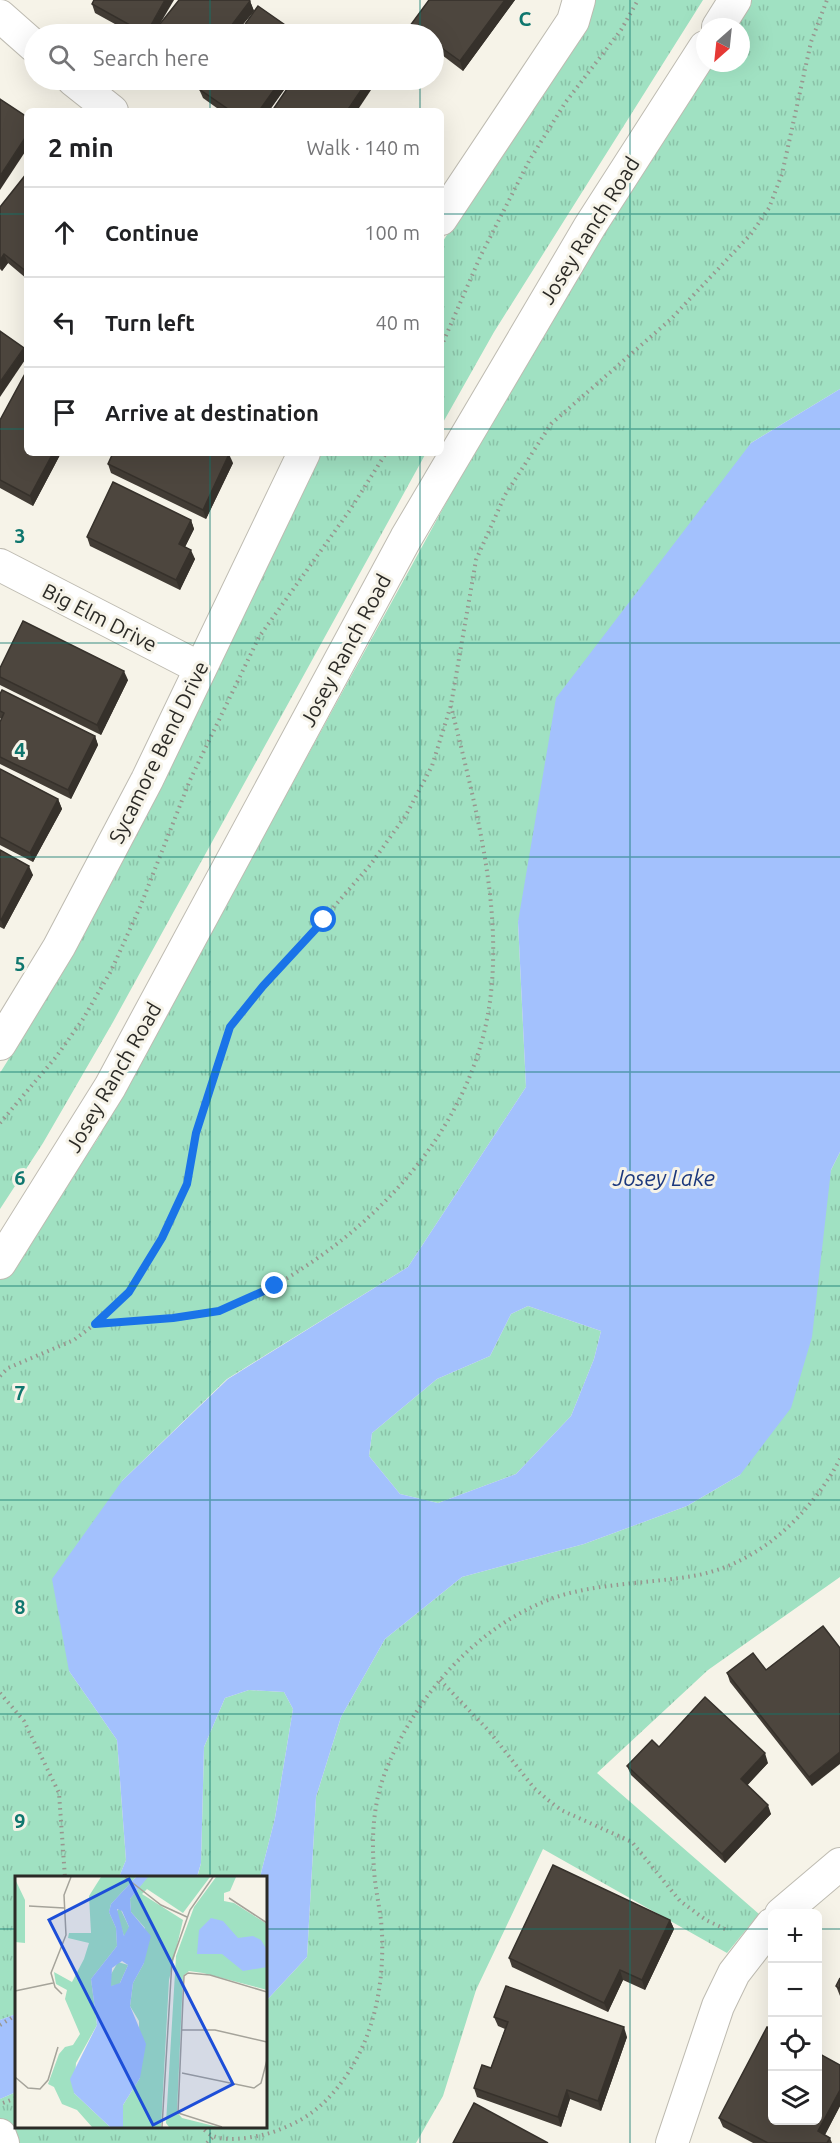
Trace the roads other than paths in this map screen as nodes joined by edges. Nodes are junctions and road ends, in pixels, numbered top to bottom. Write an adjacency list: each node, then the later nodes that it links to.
1 (579, 0): 9 (street)
2 (735, 0): 4 (street)
3 (0, 16): 5 (street)
4 (724, 18)
5 (24, 37)
6 (696, 60): 14 (street, Josey Ranch Road)
7 (86, 90): 8 (street)
8 (108, 108)
9 (444, 215)
10 (303, 456): 12 (street, Sycamore Bend Drive)
11 (0, 565): 12 (street, Big Elm Drive)
12 (200, 668): 13 (street, Sycamore Bend Drive)
13 (0, 1044)
14 (0, 1263)
15 (840, 1864): 16 (street)
16 (788, 1909)
17 (764, 1934): 20 (street)
18 (0, 2135): 19 (street)
19 (3, 2143)
20 (672, 2143)

